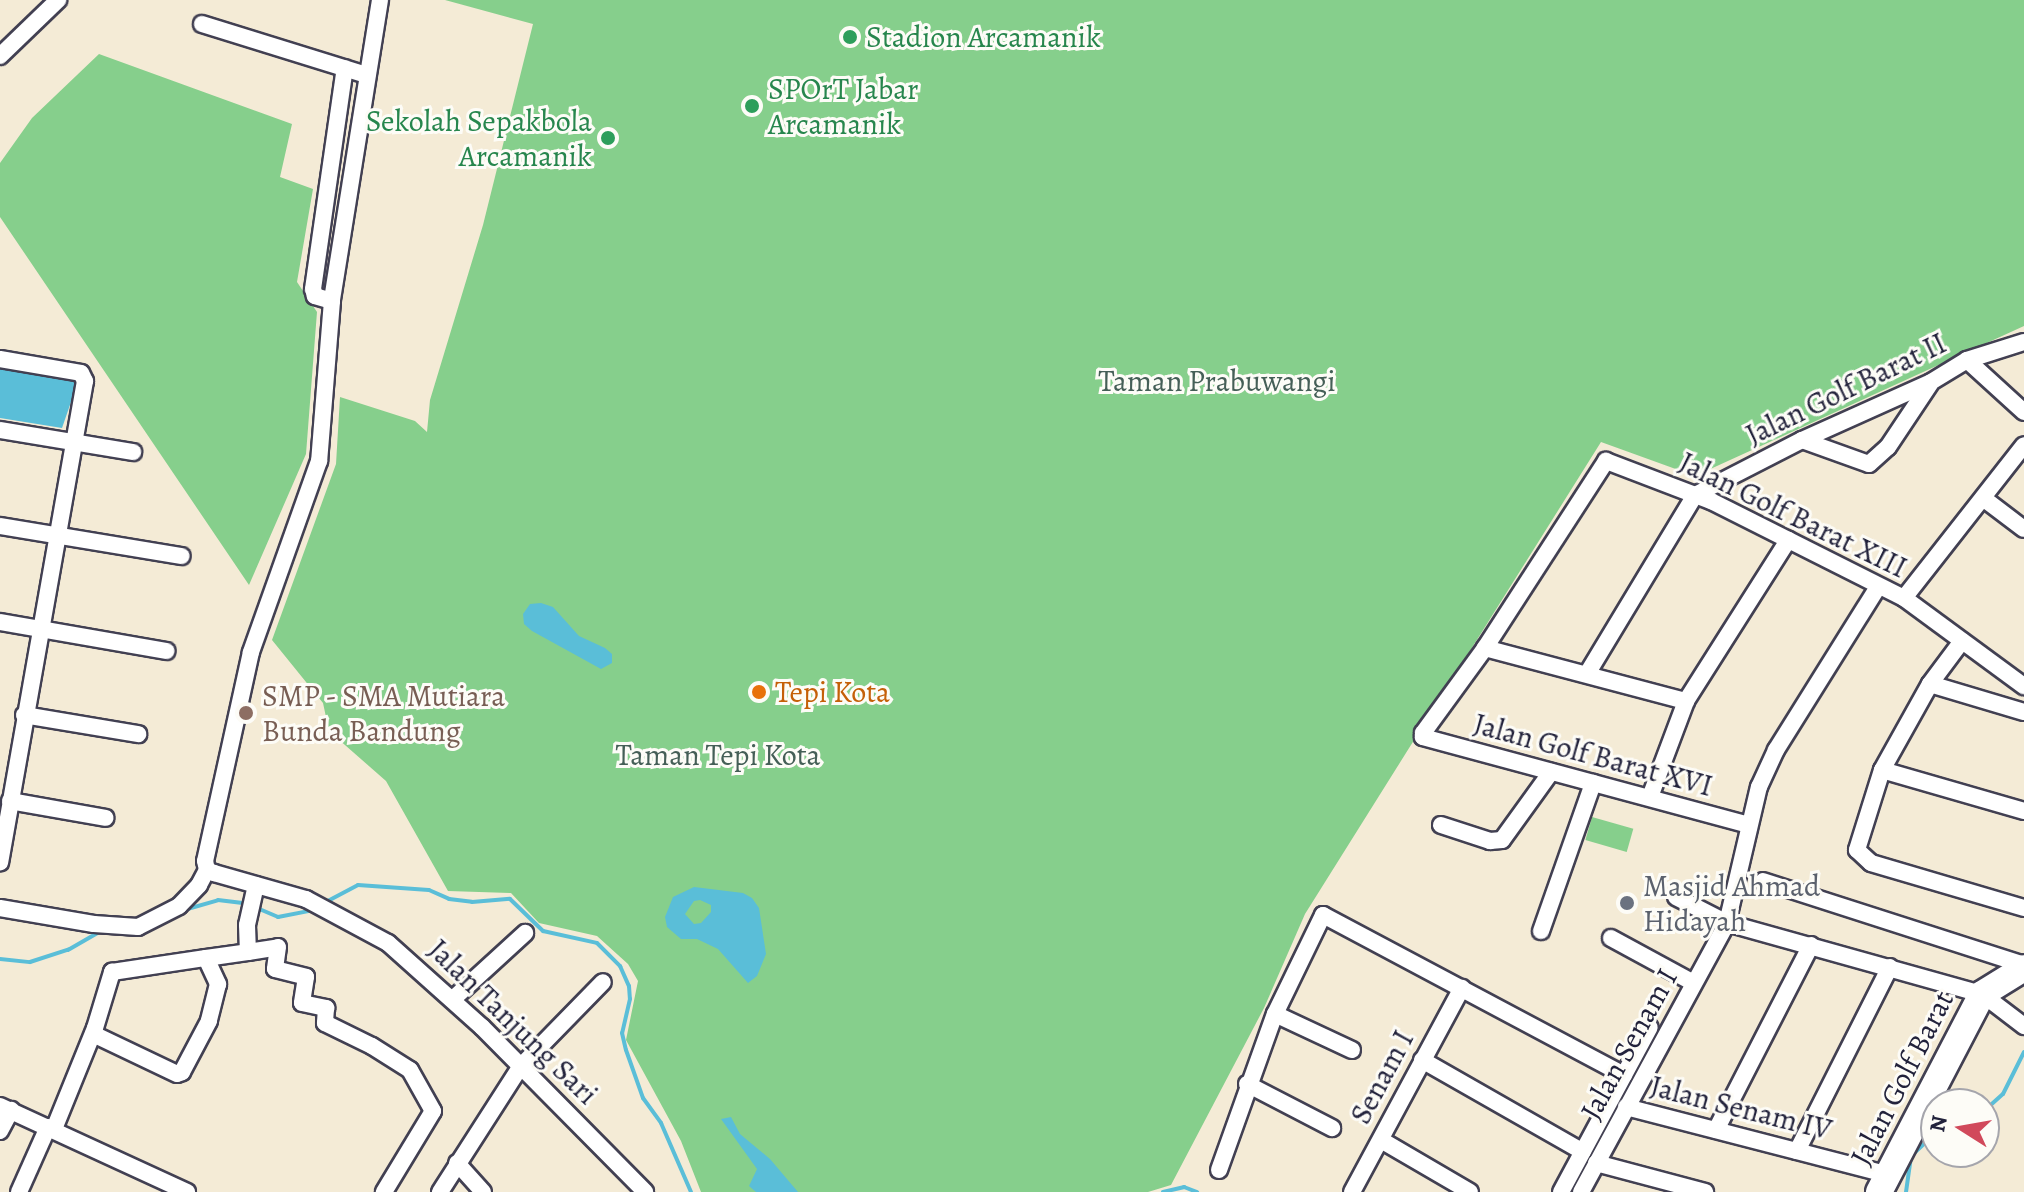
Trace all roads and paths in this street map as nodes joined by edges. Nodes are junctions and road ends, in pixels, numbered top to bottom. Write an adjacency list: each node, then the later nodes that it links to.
1 (58, 0): 4 (street)
2 (380, 0): 6 (street)
3 (202, 24): 5 (street)
4 (0, 56)
5 (345, 68): 6 (street); 7 (street)
6 (367, 75): 7 (street)
7 (332, 301): 50 (street)
8 (2024, 342): 10 (street, Jalan Golf Barat II)
9 (0, 359): 15 (street)
10 (1967, 360): 11 (street, Jalan Golf Barat II); 12 (street)
11 (1931, 382): 14 (street, Jalan Golf Barat II); 14 (street)
12 (2024, 412)
13 (0, 430): 15 (street)
14 (1802, 440): 18 (street, Jalan Golf Barat II)
15 (73, 442): 17 (street); 22 (street)
16 (2024, 445): 19 (street)
17 (133, 452)
18 (1695, 495): 23 (street, Jalan Golf Barat XIII); 30 (street, Jalan Golf Barat XIII); 32 (street)
19 (1983, 498): 21 (street); 26 (street)
20 (0, 526): 22 (street)
21 (2024, 529)
22 (56, 535): 24 (street); 28 (street)
23 (1788, 540): 25 (street, Jalan Golf Barat XIII); 35 (street)
24 (182, 556)
25 (1878, 587): 26 (street, Jalan Golf Barat XIII); 48 (street, Jalan Senam I)
26 (1904, 598): 29 (street, Jalan Golf Barat XIII)
27 (0, 622): 28 (street)
28 (39, 629): 31 (street); 37 (street)
29 (1962, 641): 33 (street); 34 (street, Jalan Golf Barat XIII)
30 (1485, 648): 32 (street); 39 (street, Jalan Golf Barat XIII)
31 (166, 651)
32 (1587, 674): 35 (street)
33 (1930, 684): 36 (street); 40 (street)
34 (2024, 686)
35 (1686, 701): 43 (street)
36 (2024, 712)
37 (24, 715): 38 (street); 44 (street)
38 (138, 734)
39 (1423, 737): 41 (street, Jalan Golf Barat XVI)
40 (1882, 770): 45 (street); 55 (street)
41 (1551, 772): 42 (street, Jalan Golf Barat XVI); 47 (street)
42 (1593, 783): 43 (street, Jalan Golf Barat XVI); 57 (street)
43 (1650, 797): 48 (street, Jalan Golf Barat XVI)
44 (10, 801): 46 (street); 49 (street)
45 (2024, 811)
46 (106, 818)
47 (1441, 825)
48 (1749, 825): 56 (street, Jalan Senam I)
49 (0, 863)
50 (207, 870): 53 (street, Jalan Tanjung Sari); 54 (street)
51 (1763, 881): 64 (street)
52 (1676, 897): 56 (street)
53 (252, 898): 61 (street); 69 (street, Jalan Tanjung Sari)
54 (0, 908)
55 (2024, 908)
56 (1727, 923): 60 (street); 66 (street, Jalan Senam I)
57 (1541, 931)
58 (525, 933): 69 (street)
59 (1611, 938): 66 (street)
60 (1811, 945): 63 (street); 83 (street)
61 (248, 952): 62 (street); 93 (street)
62 (206, 958): 73 (street); 73 (street)
63 (1890, 967): 68 (street); 86 (street)
64 (2024, 967): 68 (main road, Jalan Golf Barat)
65 (603, 982): 76 (street)
66 (1694, 983): 79 (street, Jalan Senam I)
67 (1462, 988): 70 (street); 75 (street, Senam I); 77 (street)
68 (1982, 994): 71 (street); 90 (main road, Jalan Golf Barat)
69 (453, 999): 76 (street, Jalan Tanjung Sari)
70 (1275, 1014): 74 (street); 78 (street)
71 (2024, 1026)
72 (1650, 1027): 77 (street)
73 (93, 1034): 81 (street)
74 (1352, 1050)
75 (1422, 1060): 85 (street, Senam I); 87 (street)
76 (521, 1066): 88 (street); 96 (street, Jalan Tanjung Sari)
77 (1624, 1075): 87 (street)
78 (1247, 1084): 82 (street); 89 (street)
79 (1626, 1107): 83 (street, Jalan Senam IV); 87 (street, Jalan Senam I)
80 (5, 1108): 81 (street); 84 (street)
81 (51, 1128): 91 (street); 92 (street)
82 (1332, 1128)
83 (1716, 1130): 86 (street, Jalan Senam IV)
84 (0, 1131)
85 (1381, 1140): 97 (street, Senam I); 98 (street)
86 (1797, 1151): 90 (street, Jalan Senam IV)
87 (1590, 1158): 99 (street); 100 (street, Jalan Senam I); 101 (street)
88 (457, 1163): 94 (street); 95 (street)
89 (1219, 1170)
90 (1883, 1184)
91 (19, 1192)
92 (187, 1192)
93 (384, 1192)
94 (440, 1192)
95 (483, 1192)
96 (645, 1192)
97 (1352, 1192)
98 (1470, 1192)
99 (1561, 1192)
100 (1581, 1192)
101 (1705, 1192)

